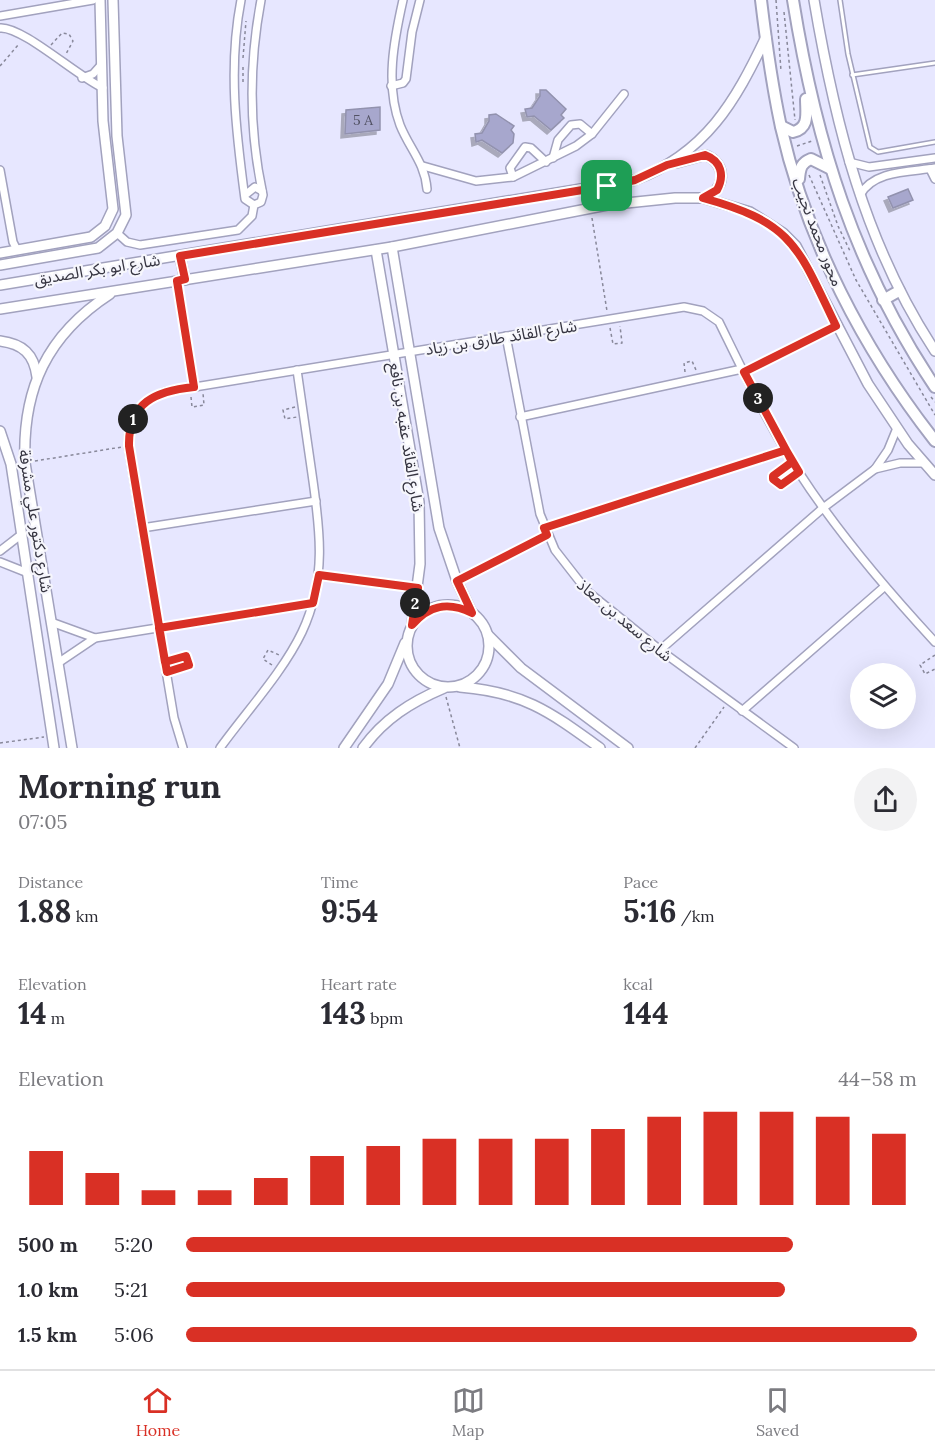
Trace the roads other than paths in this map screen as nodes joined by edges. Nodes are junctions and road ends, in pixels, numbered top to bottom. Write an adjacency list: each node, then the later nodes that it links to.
1 (93, 0): 12 (street)
2 (100, 0): 15 (street)
3 (113, 0): 16 (street)
4 (241, 0): 40 (street)
5 (261, 0): 39 (street)
6 (404, 0): 21 (street)
7 (420, 0): 21 (street)
8 (760, 0): 14 (main road, محور محمد نجيب)
9 (793, 0): 18 (main road, محور محمد نجيب)
10 (814, 0): 29 (street)
11 (840, 0): 19 (lane)
12 (0, 16)
13 (0, 28): 20 (street)
14 (766, 37): 24 (main road, محور محمد نجيب); 30 (street, شارع ابو بكر الصديق)
15 (103, 62): 16 (street); 20 (street); 22 (street)
16 (116, 63): 44 (street)
17 (935, 63): 19 (lane)
18 (805, 75): 24 (main road); 34 (main road, محور محمد نجيب)
19 (852, 75): 26 (lane)
20 (82, 78): 22 (street)
21 (392, 86): 31 (street)
22 (103, 88): 46 (street)
23 (624, 94): 25 (street)
24 (781, 126): 37 (main road, محور محمد نجيب)
25 (592, 134): 28 (street); 28 (street)
26 (935, 142)
27 (935, 158): 29 (street)
28 (549, 160): 35 (street); 35 (street)
29 (848, 162): 41 (street)
30 (667, 165): 42 (street); 49 (street, شارع ابو بكر الصديق)
31 (423, 166): 35 (street); 38 (street)
32 (932, 168): 36 (street); 41 (street)
33 (0, 170): 46 (street)
34 (822, 170): 37 (main road); 55 (main road, محور محمد نجيب)
35 (513, 177)
36 (935, 179)
37 (799, 186): 69 (main road, محور محمد نجيب)
38 (427, 189)
39 (262, 191): 40 (street); 43 (street)
40 (245, 195): 43 (street)
41 (860, 195): 54 (street)
42 (703, 198): 45 (street, شارع ابو بكر الصديق); 67 (street, شارع ابو بكر الصديق)
43 (254, 206): 44 (street)
44 (117, 233): 50 (street)
45 (392, 248): 47 (street, شارع ابو بكر الصديق); 60 (street, شارع القائد عقبه بن نافع)
46 (17, 250): 48 (street)
47 (376, 250): 51 (street, شارع ابو بكر الصديق); 61 (street, شارع القائد عقبه بن نافع)
48 (0, 253)
49 (180, 256): 51 (street); 52 (street, شارع ابو بكر الصديق)
50 (0, 265)
51 (181, 280): 53 (street, شارع ابو بكر الصديق)
52 (0, 285)
53 (114, 291): 56 (street, شارع ابو بكر الصديق); 64 (street, شارع دكتور علي مشرفة)
54 (899, 291): 55 (main road); 59 (street)
55 (883, 300): 65 (main road, محور محمد نجيب)
56 (0, 309)
57 (506, 336): 60 (street, شارع القائد طارق بن زياد); 63 (street, شارع القائد طارق بن زياد); 66 (street, شارع سعد بن معاذ)
58 (0, 341): 64 (street)
59 (935, 351)
60 (409, 352): 61 (street, شارع القائد طارق بن زياد); 86 (street, شارع القائد عقبه بن نافع)
61 (394, 354): 62 (street, شارع القائد طارق بن زياد); 88 (street, شارع القائد عقبه بن نافع)
62 (297, 370): 74 (street); 76 (street, شارع القائد طارق بن زياد)
63 (743, 370): 66 (street); 70 (street, شارع القائد طارق بن زياد)
64 (37, 377): 83 (street, شارع دكتور علي مشرفة)
65 (935, 387)
66 (520, 417): 77 (street, شارع سعد بن معاذ)
67 (897, 428): 71 (street); 72 (street)
68 (0, 431): 78 (street, شارع دكتور علي مشرفة)
69 (935, 441)
70 (786, 450): 75 (street, شارع القائد طارق بن زياد); 77 (street)
71 (925, 463): 72 (street); 73 (street)
72 (875, 469): 75 (street)
73 (935, 475)
74 (316, 501): 76 (street); 85 (street)
75 (823, 508): 82 (street, شارع القائد طارق بن زياد); 94 (street)
76 (142, 528): 89 (street, شارع القائد طارق بن زياد)
77 (546, 531): 94 (street, شارع سعد بن معاذ)
78 (22, 534): 79 (street); 81 (street, شارع دكتور علي مشرفة)
79 (0, 551)
80 (0, 562): 81 (street)
81 (28, 573): 84 (street, شارع دكتور علي مشرفة)
82 (884, 587): 93 (street, شارع القائد طارق بن زياد); 98 (street)
83 (47, 597): 84 (street); 87 (street, شارع دكتور علي مشرفة)
84 (32, 600): 99 (street, شارع دكتور علي مشرفة)
85 (313, 603): 89 (street); 102 (street)
86 (472, 613): 88 (street); 90 (street)
87 (51, 622): 91 (street); 95 (street, شارع دكتور علي مشرفة)
88 (412, 625): 92 (street)
89 (159, 628): 91 (street); 101 (street, شارع القائد طارق بن زياد)
90 (488, 634): 96 (street); 106 (street)
91 (95, 638): 95 (street)
92 (407, 638): 97 (street); 103 (street)
93 (935, 642)
94 (660, 650): 98 (street, شارع سعد بن معاذ)
95 (58, 663): 100 (street, شارع دكتور علي مشرفة)
96 (457, 687): 97 (street); 105 (street)
97 (444, 688): 104 (street)
98 (742, 711): 107 (street, شارع سعد بن معاذ)
99 (54, 748)
100 (72, 748)
101 (183, 748)
102 (220, 748)
103 (344, 748)
104 (363, 748)
105 (600, 748)
106 (628, 748)
107 (794, 748)

